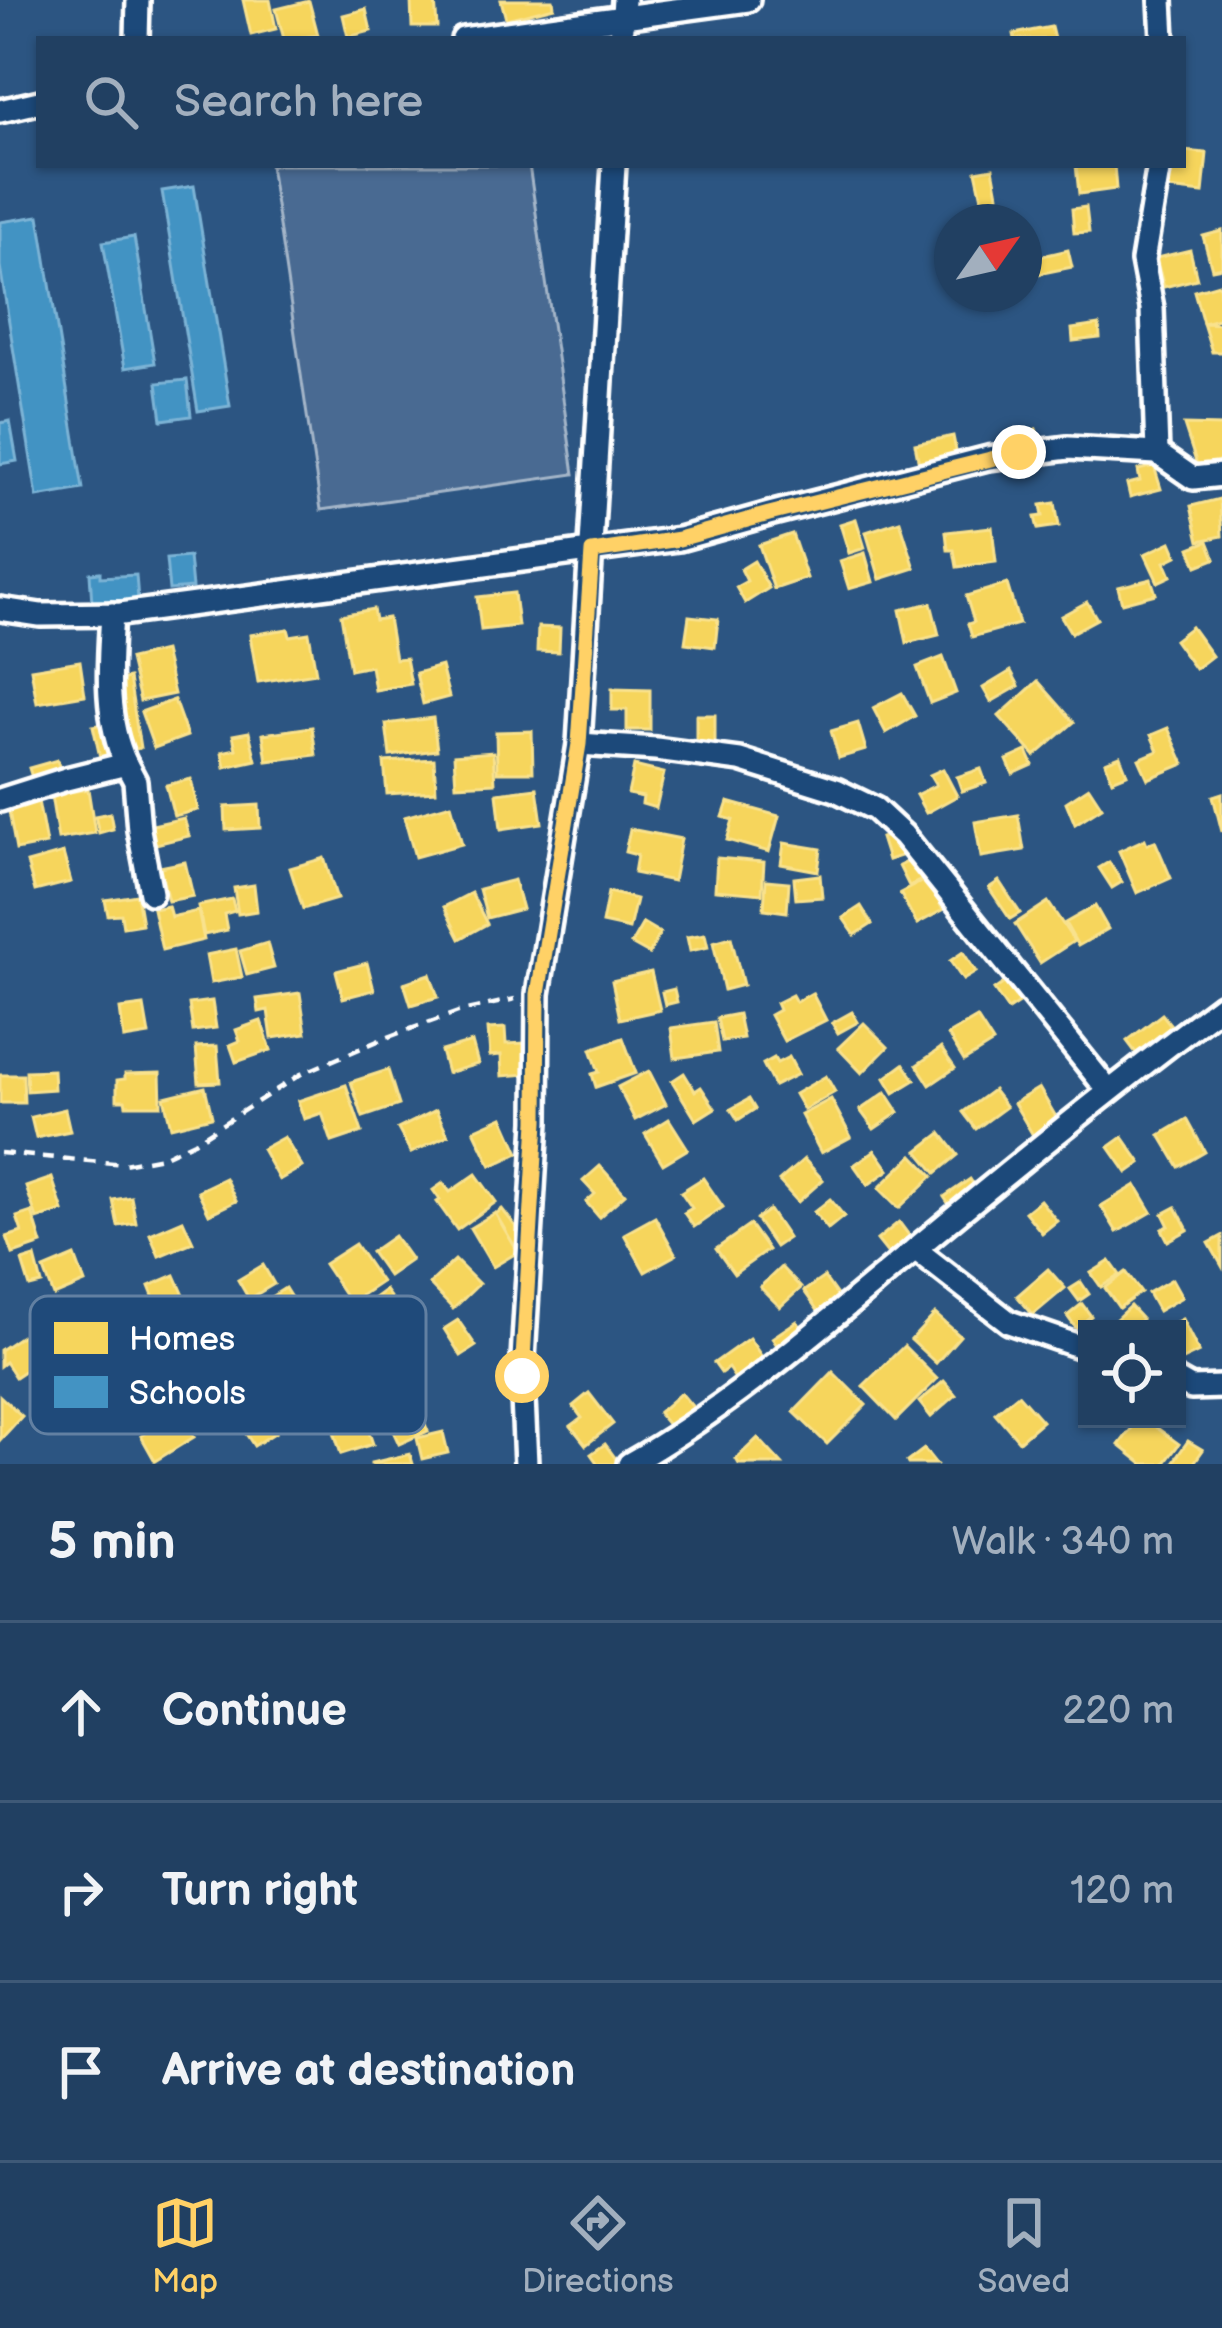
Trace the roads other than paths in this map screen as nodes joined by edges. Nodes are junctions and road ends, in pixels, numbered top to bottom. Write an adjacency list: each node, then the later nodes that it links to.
1 (138, 0): 5 (street)
2 (748, 0): 4 (street)
3 (1161, 0): 7 (street)
4 (622, 19): 6 (street)
5 (137, 36)
6 (488, 36)
7 (1163, 36)
8 (36, 103): 9 (street)
9 (0, 110)
10 (614, 168): 14 (street)
11 (1158, 168): 12 (street)
12 (1157, 452): 13 (street); 14 (street)
13 (1222, 476)
14 (592, 552): 16 (street); 17 (street)
15 (0, 609): 16 (street)
16 (112, 614): 18 (street)
17 (579, 744): 22 (street); 27 (street)
18 (126, 764): 19 (street); 20 (street)
19 (0, 800)
20 (151, 892)
21 (1222, 1005): 22 (street)
22 (1108, 1090): 23 (street)
23 (915, 1249): 24 (street); 28 (street)
24 (1078, 1346)
25 (1186, 1386): 26 (street)
26 (1222, 1387)
27 (526, 1464)
28 (629, 1464)

